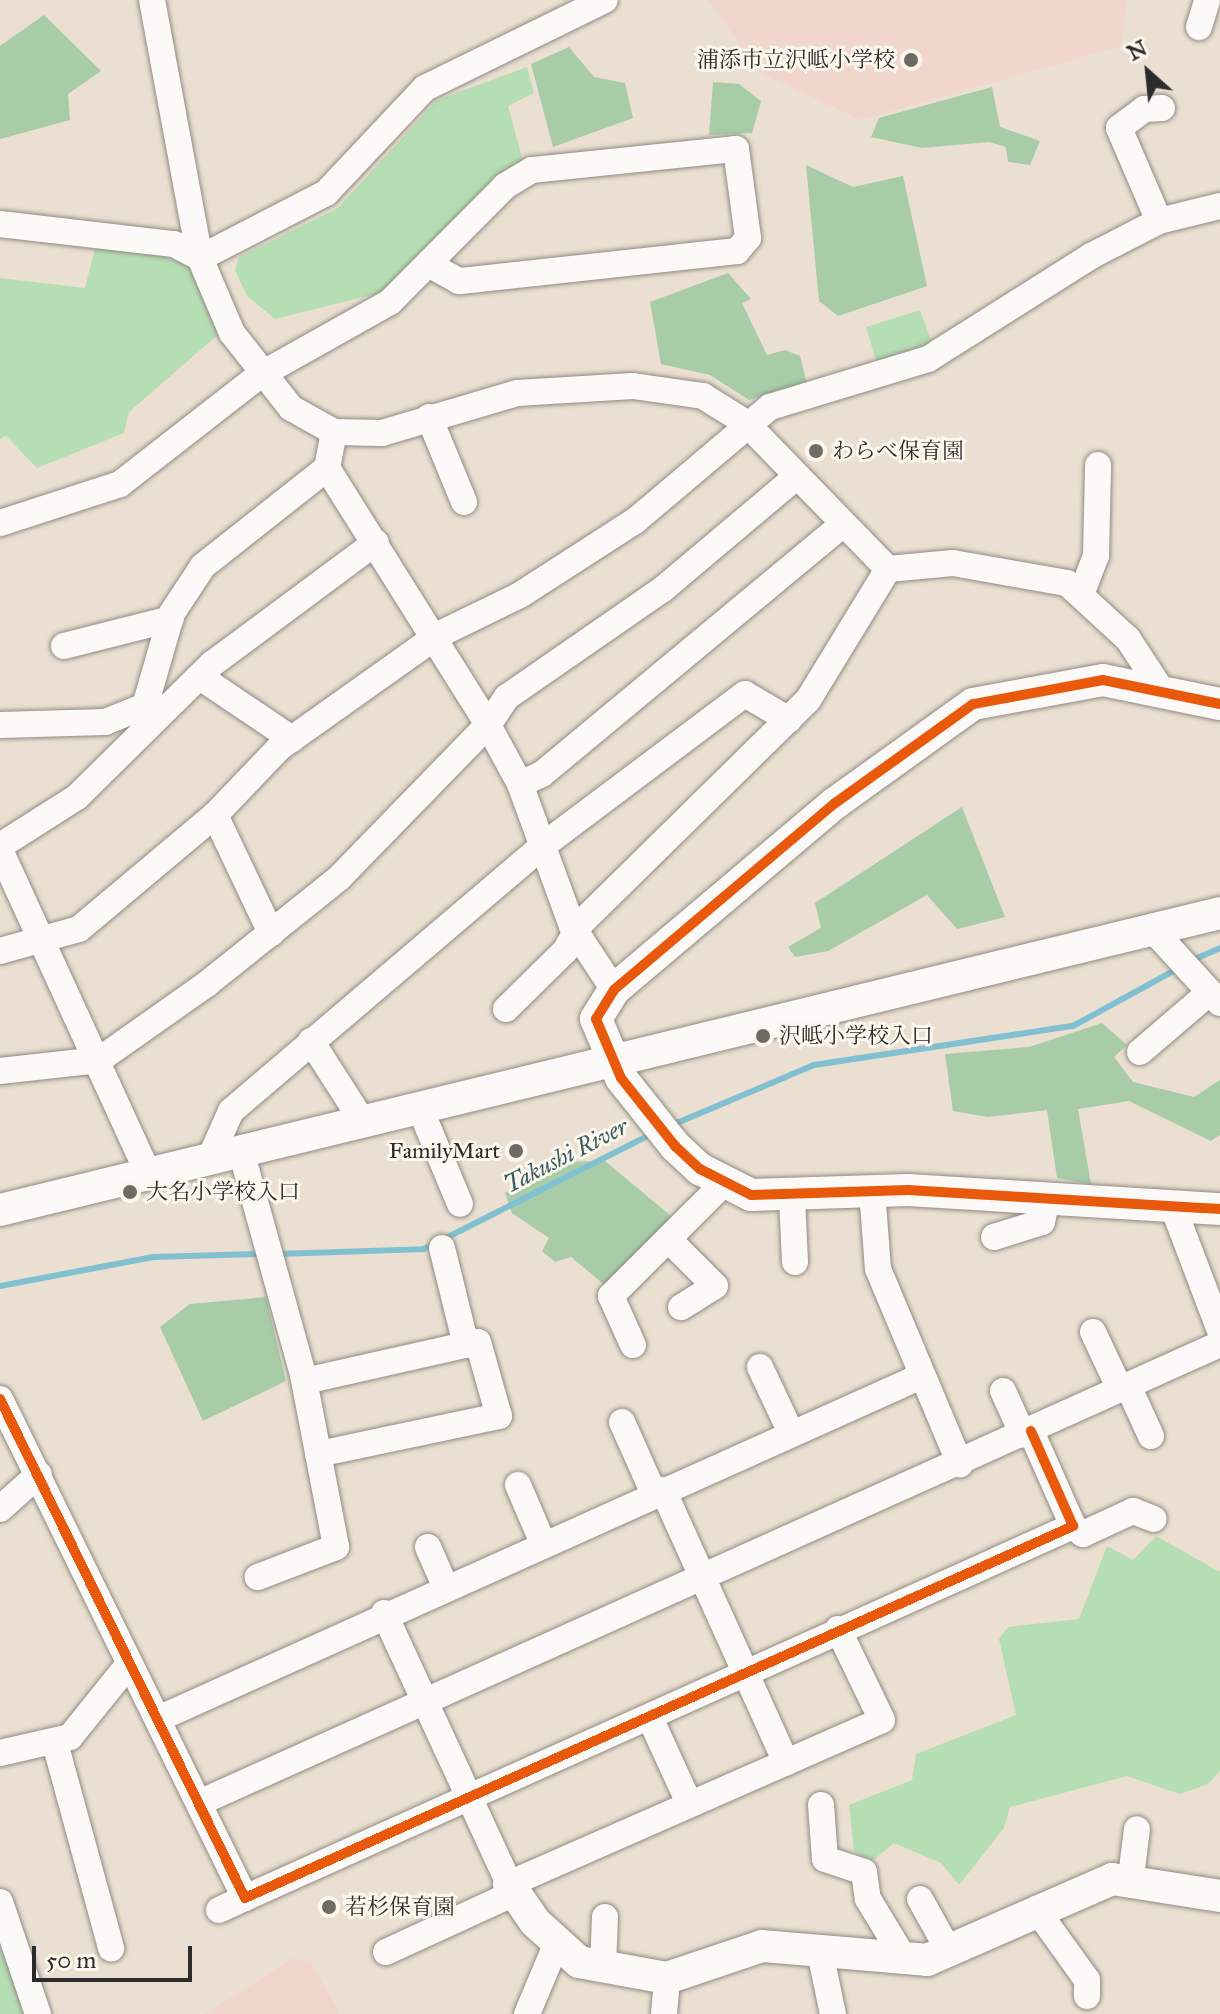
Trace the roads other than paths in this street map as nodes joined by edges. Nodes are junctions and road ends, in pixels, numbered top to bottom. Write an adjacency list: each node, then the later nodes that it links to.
1 (152, 0): 9 (street)
2 (605, 0): 9 (street)
3 (1207, 0): 4 (street)
4 (1199, 27)
5 (1162, 108): 7 (street)
6 (1220, 206): 7 (street)
7 (1159, 221): 13 (street)
8 (0, 224): 9 (street)
9 (200, 258): 11 (street)
10 (428, 264): 10 (street); 11 (street)
11 (260, 375): 14 (street); 19 (street)
12 (429, 417): 13 (street); 14 (street); 18 (street)
13 (746, 423): 17 (street); 25 (street)
14 (334, 432): 16 (street)
15 (1098, 465): 23 (street)
16 (327, 468): 21 (street); 24 (street)
17 (797, 476): 20 (street); 32 (street)
18 (464, 502)
19 (0, 523)
20 (841, 526): 22 (street); 34 (street)
21 (376, 542): 25 (street); 27 (street)
22 (888, 569): 23 (street); 30 (street)
23 (1082, 592): 28 (street)
24 (171, 619): 26 (street); 31 (street)
25 (438, 635): 32 (street); 33 (street)
26 (64, 646)
27 (200, 677): 33 (street); 37 (street)
28 (1160, 688): 29 (street); 44 (street)
29 (1220, 704)
30 (789, 720): 36 (street); 41 (street)
31 (0, 725)
32 (488, 725): 34 (street); 40 (street)
33 (292, 739): 35 (street)
34 (520, 784): 36 (street)
35 (215, 815): 40 (street); 42 (street)
36 (545, 844): 41 (street); 47 (street)
37 (0, 848): 42 (street)
38 (1220, 913): 39 (street)
39 (1153, 930): 45 (street); 49 (street)
40 (271, 933): 50 (street)
41 (577, 936): 44 (street); 46 (street)
42 (46, 943): 43 (street); 50 (street)
43 (0, 951)
44 (614, 990): 49 (street)
45 (1215, 997): 48 (street)
46 (506, 1009)
47 (311, 1041): 53 (street); 55 (street)
48 (1140, 1052)
49 (609, 1058): 52 (street); 57 (street)
50 (99, 1060): 51 (street); 56 (street)
51 (0, 1071)
52 (419, 1106): 53 (street); 61 (street)
53 (363, 1122): 54 (street)
54 (241, 1151): 55 (street); 77 (street)
55 (210, 1158): 56 (street)
56 (148, 1174): 64 (street)
57 (725, 1182): 59 (street); 66 (street)
58 (872, 1190): 59 (street); 60 (street); 76 (street)
59 (792, 1198): 68 (street)
60 (1047, 1199): 62 (street); 65 (street)
61 (460, 1204)
62 (1173, 1207): 63 (street); 70 (street)
63 (1220, 1209)
64 (0, 1210)
65 (994, 1237)
66 (668, 1239): 69 (street); 74 (street)
67 (442, 1248): 73 (street)
68 (795, 1262)
69 (681, 1307)
70 (1220, 1331)
71 (1093, 1332): 78 (street)
72 (1220, 1344): 78 (street)
73 (466, 1345): 77 (street); 85 (street)
74 (633, 1345)
75 (760, 1367): 82 (street)
76 (919, 1377): 82 (street); 86 (street)
77 (305, 1381): 85 (street)
78 (1124, 1388): 83 (street); 84 (street)
79 (1003, 1391): 83 (street)
80 (0, 1399): 87 (street)
81 (622, 1422): 89 (street)
82 (791, 1433): 89 (street)
83 (1027, 1433): 86 (street); 92 (street)
84 (1151, 1436)
85 (318, 1454): 95 (street)
86 (960, 1464): 96 (street)
87 (39, 1474): 90 (street); 100 (street)
88 (518, 1485): 93 (street)
89 (658, 1492): 93 (street); 96 (street)
90 (0, 1509)
91 (1154, 1519): 92 (street)
92 (1073, 1526): 99 (street)
93 (543, 1543): 97 (street)
94 (428, 1547): 97 (street)
95 (258, 1577)
96 (704, 1580): 101 (street); 102 (street)
97 (445, 1586): 98 (street)
98 (384, 1613): 102 (street); 103 (street)
99 (838, 1629): 101 (street); 107 (street)
100 (129, 1664): 103 (street); 105 (street)
101 (746, 1675): 104 (street); 107 (street)
102 (425, 1700): 108 (street); 110 (street)
103 (160, 1718): 110 (street)
104 (651, 1720): 108 (street); 109 (street)
105 (55, 1743): 106 (street); 123 (street)
106 (0, 1753)
107 (786, 1762): 109 (street)
108 (470, 1799): 114 (street); 116 (street)
109 (688, 1801): 114 (street)
110 (201, 1802): 116 (street)
111 (821, 1805): 127 (street)
112 (1137, 1829): 113 (street)
113 (1131, 1877): 115 (street); 119 (street)
114 (512, 1889): 122 (street); 124 (street)
115 (1220, 1896)
116 (245, 1898): 120 (street)
117 (920, 1899): 126 (street)
118 (0, 1902): 131 (street)
119 (1036, 1909): 126 (street); 130 (street)
120 (219, 1910)
121 (605, 1917): 128 (street)
122 (556, 1945): 128 (street); 132 (street)
123 (111, 1948)
124 (386, 1952)
125 (829, 1953): 127 (street); 129 (street); 134 (street); 135 (street)
126 (950, 1953): 127 (street)
127 (905, 1960)
128 (603, 1968): 129 (street)
129 (667, 1978): 133 (street)
130 (1087, 1996)
131 (38, 2014)
132 (527, 2014)
133 (664, 2014)
134 (833, 2014)
135 (847, 2014)

